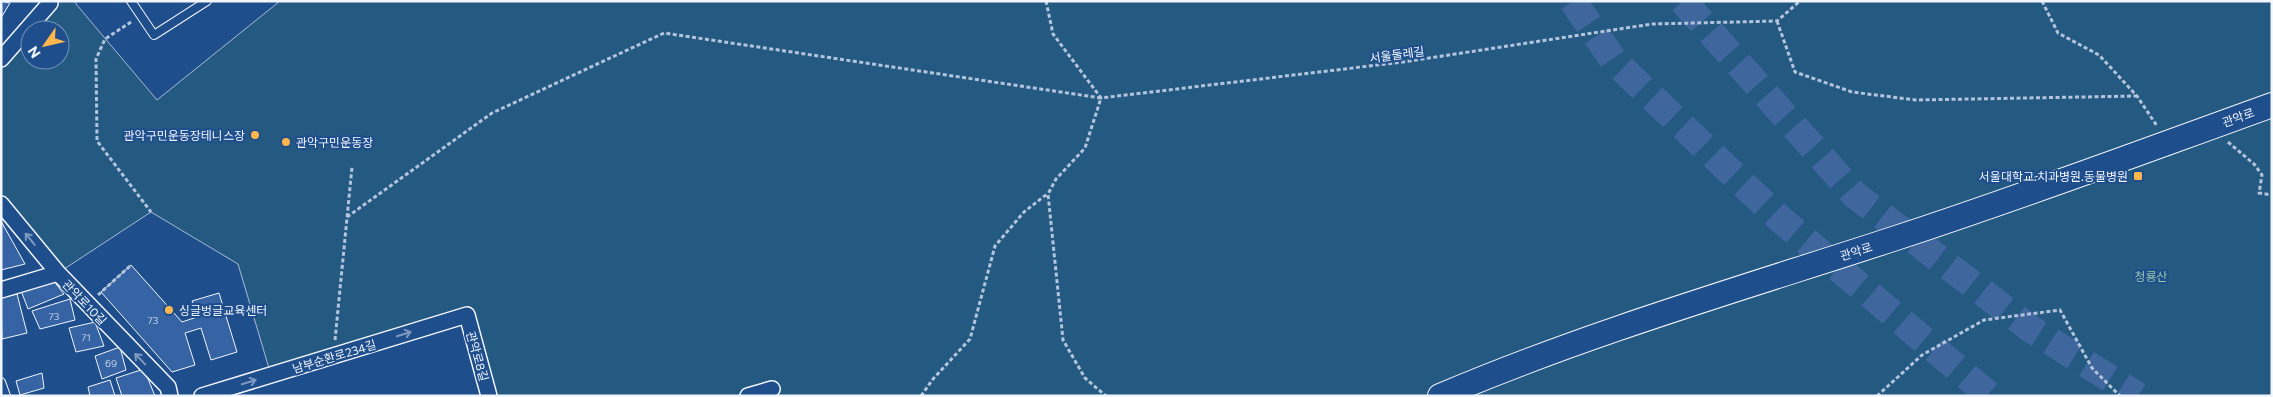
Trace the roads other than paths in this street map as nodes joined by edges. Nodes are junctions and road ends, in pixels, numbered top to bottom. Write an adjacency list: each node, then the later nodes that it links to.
1 (48, 1): 4 (street)
2 (131, 1): 3 (lane)
3 (207, 1)
4 (1, 59)
5 (2272, 105): 17 (main road, 관악로)
6 (1, 204): 7 (street, 관악로10길, one-way to 6)
7 (58, 273): 8 (street); 13 (street, 관악로10길, one-way to 7)
8 (1, 290)
9 (467, 316): 14 (street, 남부순환로234길, one-way to 9); 15 (street, 관악로8길)
10 (1, 382): 12 (lane)
11 (772, 389): 16 (street)
12 (6, 396)
13 (170, 396)
14 (202, 396)
15 (489, 396)
16 (748, 396)
17 (1440, 396)

